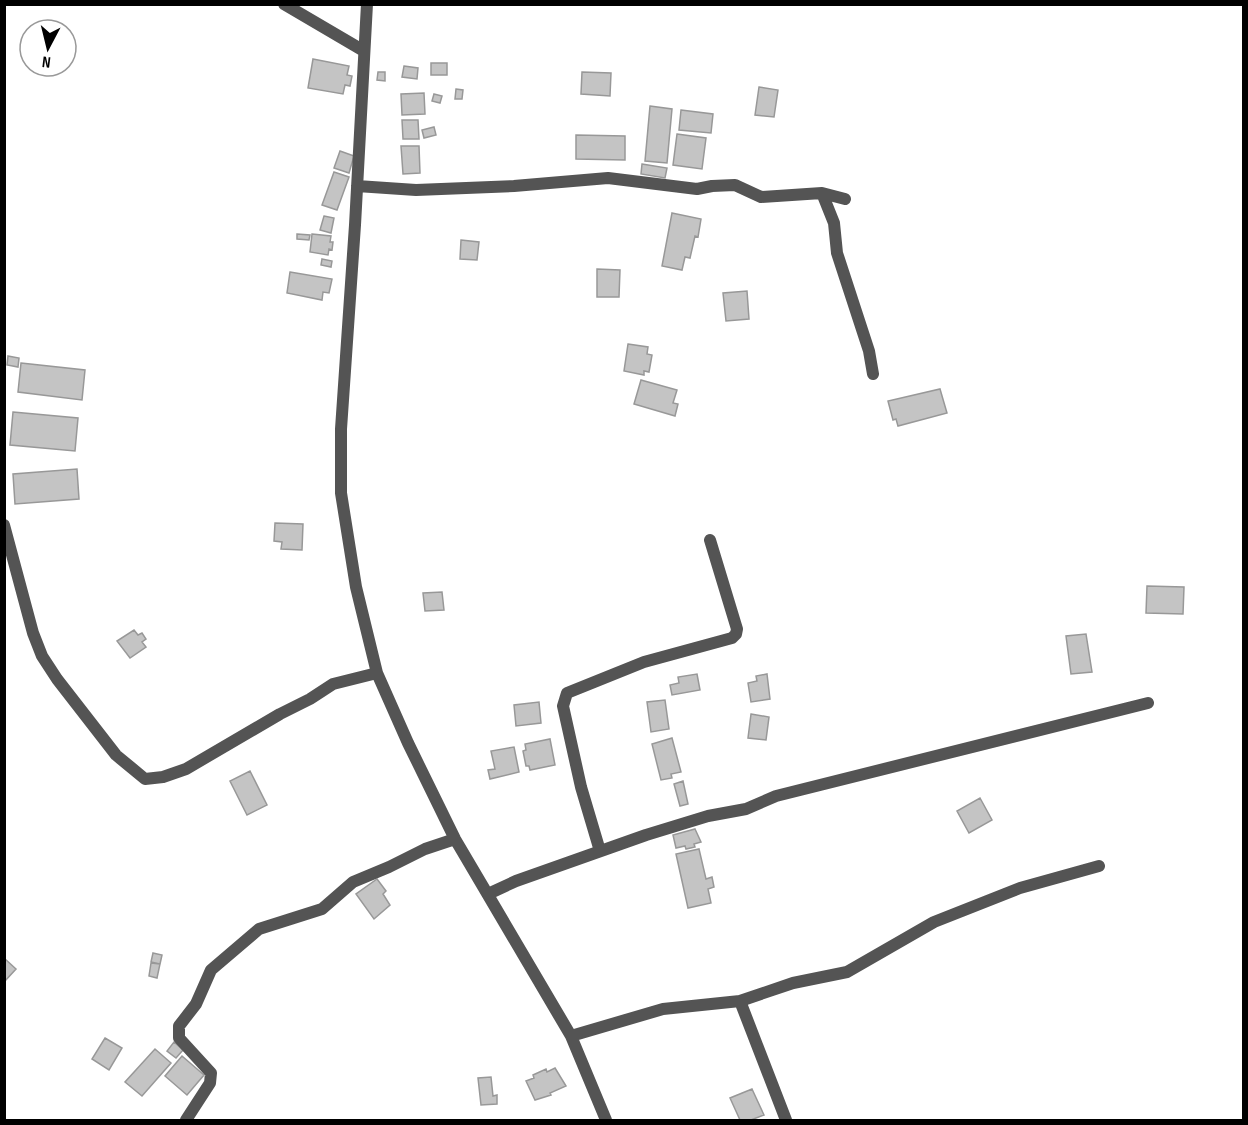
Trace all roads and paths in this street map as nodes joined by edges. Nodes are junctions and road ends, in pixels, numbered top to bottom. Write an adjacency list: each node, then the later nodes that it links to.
1 (284, 4): 3 (street)
2 (367, 4): 3 (street)
3 (364, 51): 4 (street)
4 (357, 186): 5 (street); 10 (street)
5 (822, 193): 6 (street); 7 (street)
6 (845, 199)
7 (873, 374)
8 (4, 525): 10 (street)
9 (710, 540): 13 (street)
10 (377, 673): 12 (street)
11 (1148, 704): 13 (street)
12 (455, 839): 15 (street); 18 (street)
13 (600, 851): 15 (street)
14 (1099, 866): 16 (street)
15 (488, 894): 17 (street)
16 (740, 1001): 17 (street); 20 (street)
17 (571, 1036): 19 (street)
18 (186, 1120)
19 (606, 1120)
20 (786, 1120)

